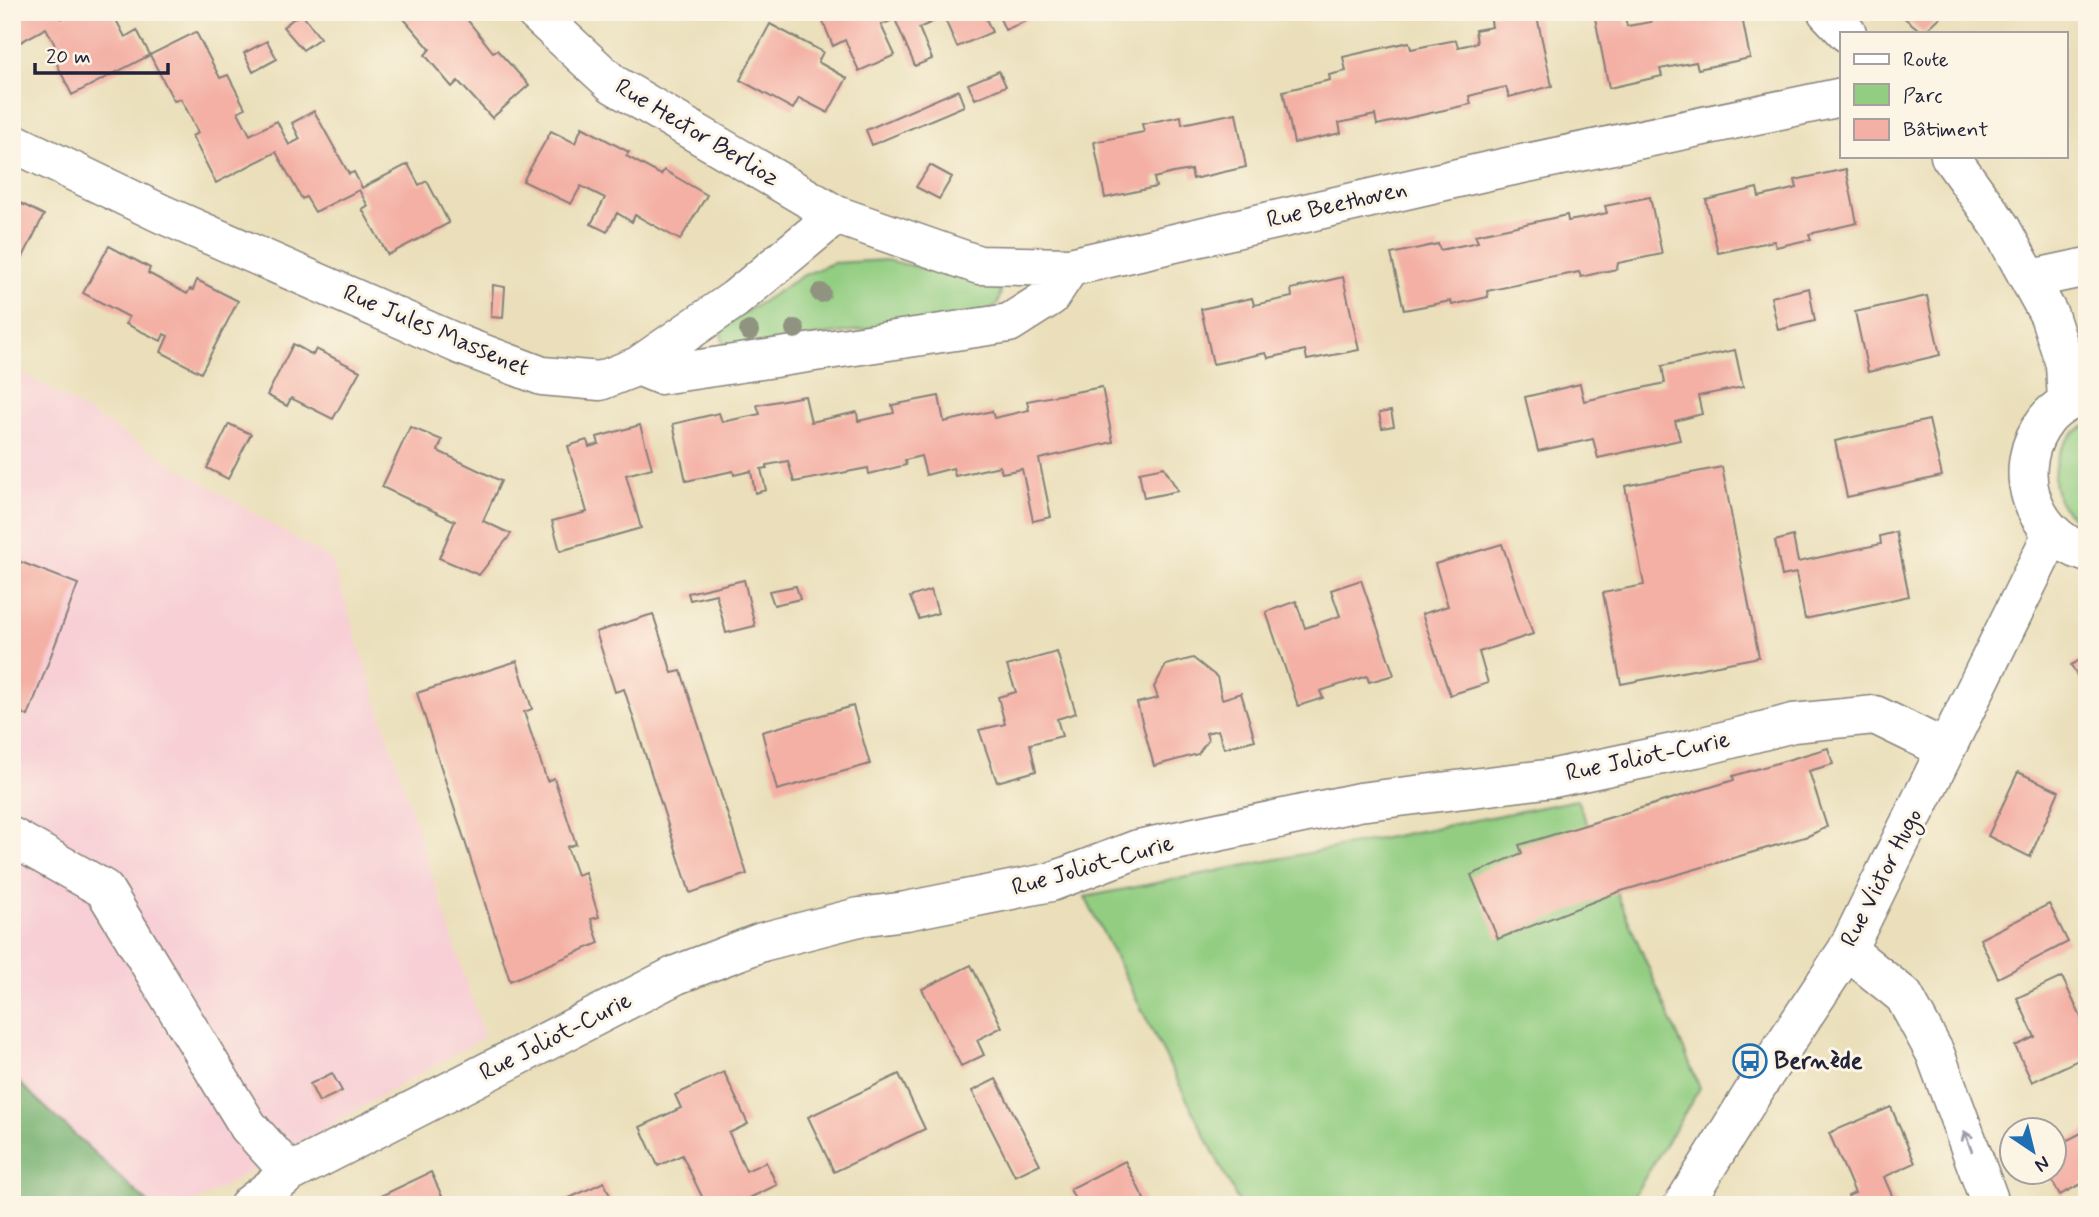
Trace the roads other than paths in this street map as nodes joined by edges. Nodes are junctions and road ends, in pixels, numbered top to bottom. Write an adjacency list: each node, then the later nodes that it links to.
1 (535, 12): 7 (street, Rue Hector Berlioz)
2 (1828, 12): 3 (street)
3 (1846, 32)
4 (1840, 97): 8 (street, Rue Beethoven)
5 (12, 142): 11 (street, Rue Jules Massenet)
6 (1951, 158): 10 (street)
7 (836, 215): 8 (street, Rue Beethoven); 11 (street, Rue Jules Massenet)
8 (1070, 267): 11 (street)
9 (2087, 267): 10 (street)
10 (2031, 279): 12 (street)
11 (638, 366)
12 (2077, 398): 13 (street)
13 (2052, 534): 14 (street); 15 (street, Rue Victor Hugo)
14 (2087, 553)
15 (1945, 749): 17 (street, Rue Victor Hugo); 18 (street, Rue Joliot-Curie)
16 (12, 837): 18 (street)
17 (1847, 950): 20 (street, Rue Victor Hugo); 21 (street, one-way to 17)
18 (290, 1173): 19 (street, Rue Joliot-Curie)
19 (249, 1205)
20 (1683, 1205)
21 (1991, 1205)

